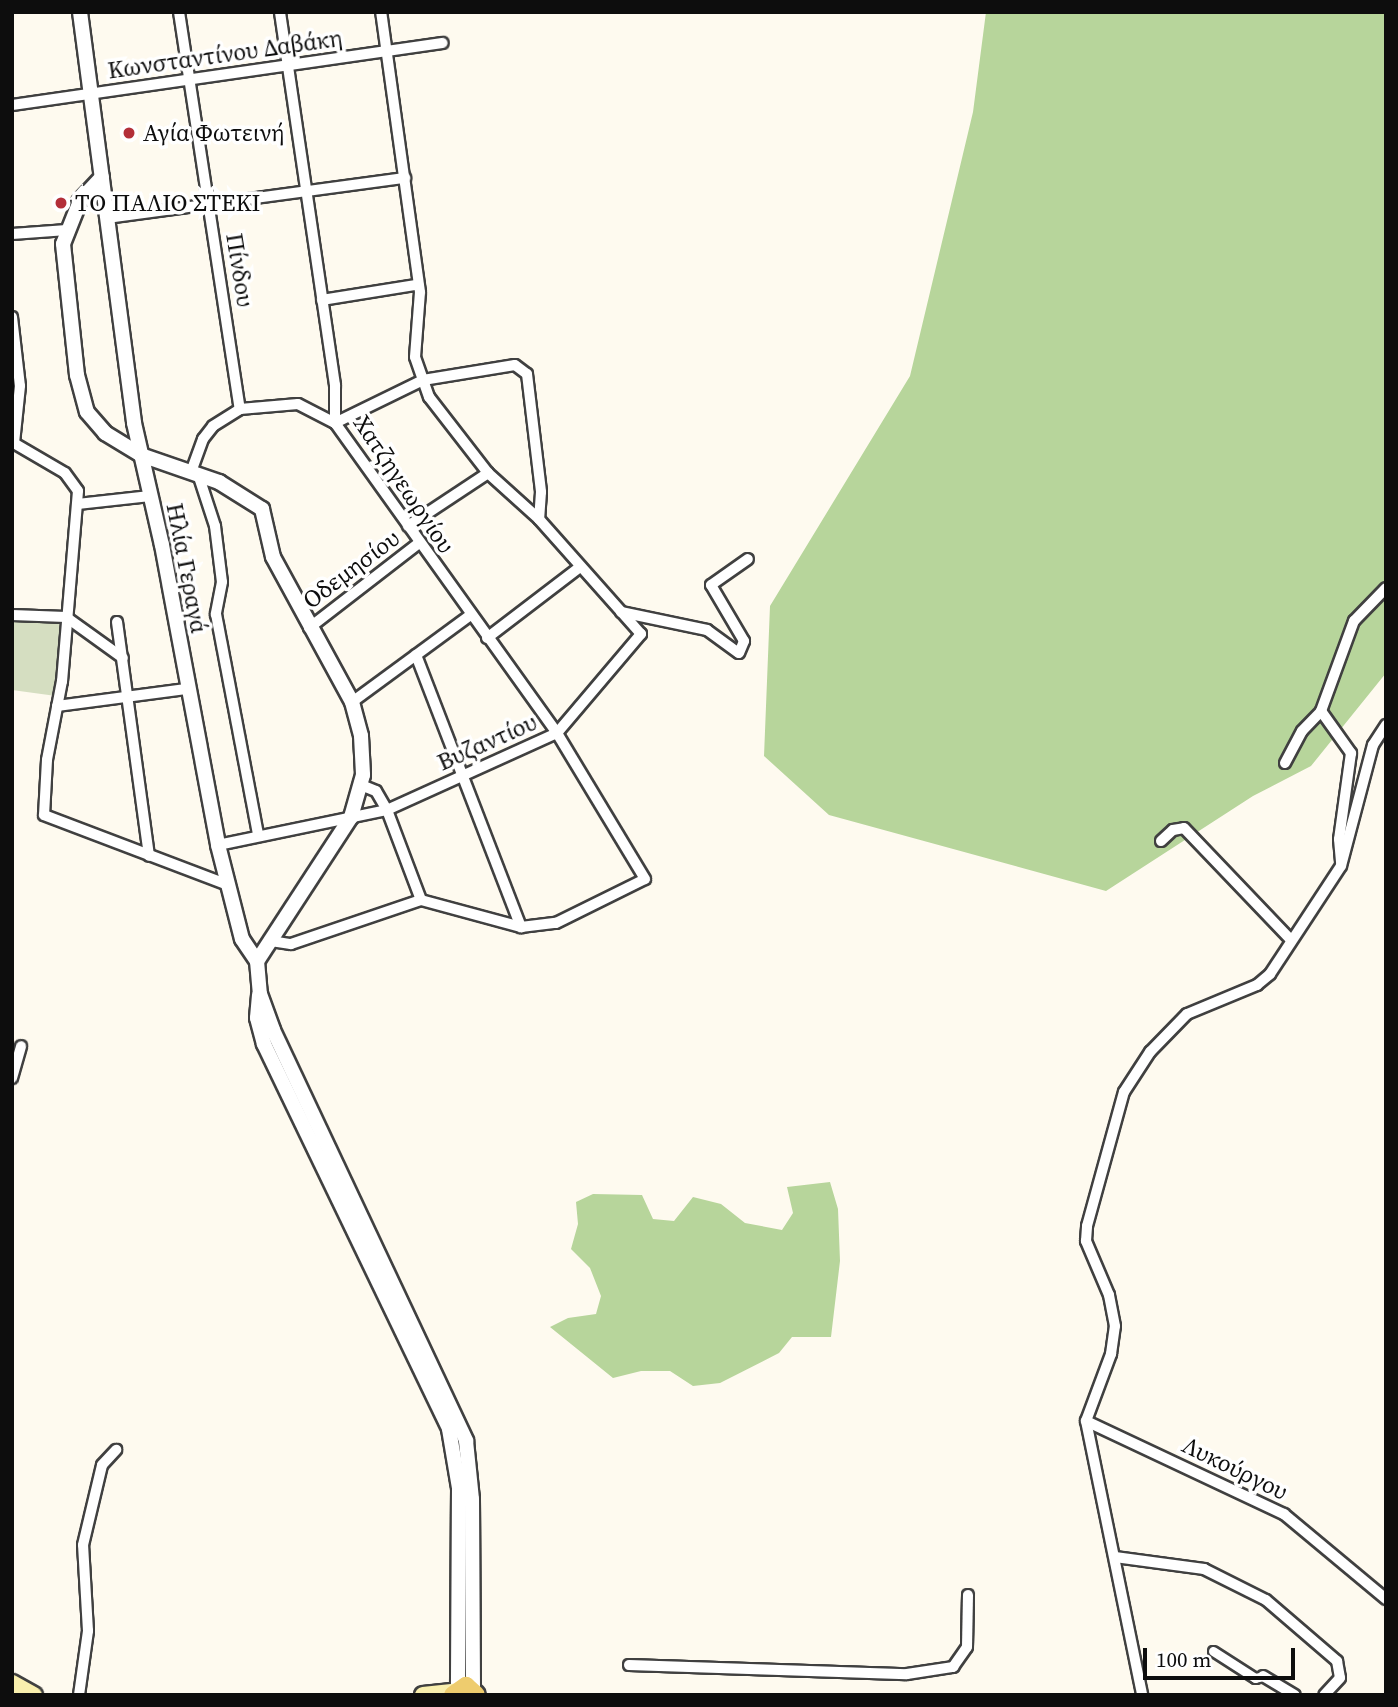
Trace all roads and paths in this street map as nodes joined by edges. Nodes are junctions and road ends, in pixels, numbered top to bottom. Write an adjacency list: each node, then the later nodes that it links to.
1 (80, 12): 9 (street, Ηλία Γεραγά)
2 (179, 12): 8 (street, Πίνδου)
3 (280, 12): 7 (street, Χατζηγεωργίου)
4 (381, 12): 6 (street)
5 (443, 43): 6 (street, Κωνσταντίνου Δαβάκη)
6 (388, 52): 7 (street, Κωνσταντίνου Δαβάκη); 12 (street)
7 (288, 66): 8 (street, Κωνσταντίνου Δαβάκη); 13 (street, Χατζηγεωργίου)
8 (189, 81): 9 (street, Κωνσταντίνου Δαβάκη); 14 (street, Πίνδου)
9 (92, 93): 10 (street, Κωνσταντίνου Δαβάκη); 11 (street, Ηλία Γεραγά)
10 (12, 105)
11 (102, 177): 15 (street, Ηλία Γεραγά); 16 (street)
12 (405, 178): 13 (street); 18 (street)
13 (307, 192): 14 (street); 19 (street, Χατζηγεωργίου)
14 (208, 205): 15 (street); 22 (street, Πίνδου)
15 (107, 218): 25 (street, Ηλία Γεραγά)
16 (67, 230): 17 (street); 25 (street)
17 (12, 234)
18 (416, 285): 19 (street); 21 (street)
19 (322, 300): 23 (street, Χατζηγεωργίου)
20 (12, 317): 24 (street)
21 (423, 380): 23 (street); 27 (street); 30 (street)
22 (240, 409): 23 (street); 26 (street)
23 (335, 423): 31 (street, Χατζηγεωργίου)
24 (13, 443): 29 (street)
25 (141, 455): 26 (street); 28 (street, Ηλία Γεραγά)
26 (194, 473): 41 (street); 57 (street)
27 (488, 473): 30 (street); 31 (street, Οδεμησίου)
28 (150, 496): 29 (street); 45 (street, Ηλία Γεραγά)
29 (78, 504): 39 (street)
30 (539, 519): 34 (street)
31 (408, 526): 32 (street, Χατζηγεωργίου)
32 (419, 543): 38 (street, Χατζηγεωργίου); 41 (street, Οδεμησίου)
33 (748, 559): 36 (street)
34 (580, 567): 36 (street); 42 (street)
35 (1386, 588): 49 (street)
36 (621, 612): 51 (street, Βυζαντίου)
37 (12, 615): 39 (street)
38 (469, 616): 42 (street, Χατζηγεωργίου); 43 (street)
39 (66, 617): 44 (street); 48 (street)
40 (117, 622): 44 (street)
41 (309, 628): 47 (street)
42 (487, 638): 51 (street, Χατζηγεωργίου)
43 (416, 655): 47 (street); 53 (street)
44 (123, 658): 46 (street)
45 (186, 689): 46 (street); 59 (street, Ηλία Γεραγά)
46 (129, 696): 48 (street); 60 (street)
47 (352, 702): 54 (street)
48 (57, 706): 60 (street)
49 (1321, 711): 52 (street); 61 (street)
50 (1386, 725): 61 (street)
51 (557, 733): 53 (street, Βυζαντίου); 64 (street, Χατζηγεωργίου)
52 (1285, 763)
53 (461, 776): 55 (street, Βυζαντίου); 64 (street)
54 (361, 785): 55 (street); 56 (street)
55 (387, 810): 56 (street, Βυζαντίου); 63 (street)
56 (351, 817): 57 (street, Βυζαντίου); 66 (street)
57 (258, 835): 59 (street, Βυζαντίου)
58 (1161, 841): 65 (street)
59 (218, 845): 62 (street, Ηλία Γεραγά)
60 (149, 856): 62 (street)
61 (1341, 866): 65 (street)
62 (228, 886): 67 (street, Ηλία Γεραγά)
63 (421, 900): 64 (street); 66 (street)
64 (521, 927)
65 (1290, 939): 70 (street)
66 (271, 941): 67 (street)
67 (257, 961): 79 (street)
68 (21, 1046): 69 (street)
69 (12, 1078)
70 (1086, 1421): 72 (street); 74 (street, Λυκούργου)
71 (116, 1450): 81 (street)
72 (1115, 1557): 83 (street); 85 (street)
73 (968, 1595): 76 (street)
74 (1386, 1599)
75 (1213, 1651): 77 (street)
76 (629, 1665)
77 (1263, 1676): 84 (street)
78 (12, 1683): 80 (main road)
79 (463, 1692): 82 (main road)
80 (34, 1695)
81 (79, 1695)
82 (423, 1695)
83 (1142, 1695)
84 (1296, 1695)
85 (1324, 1695)

